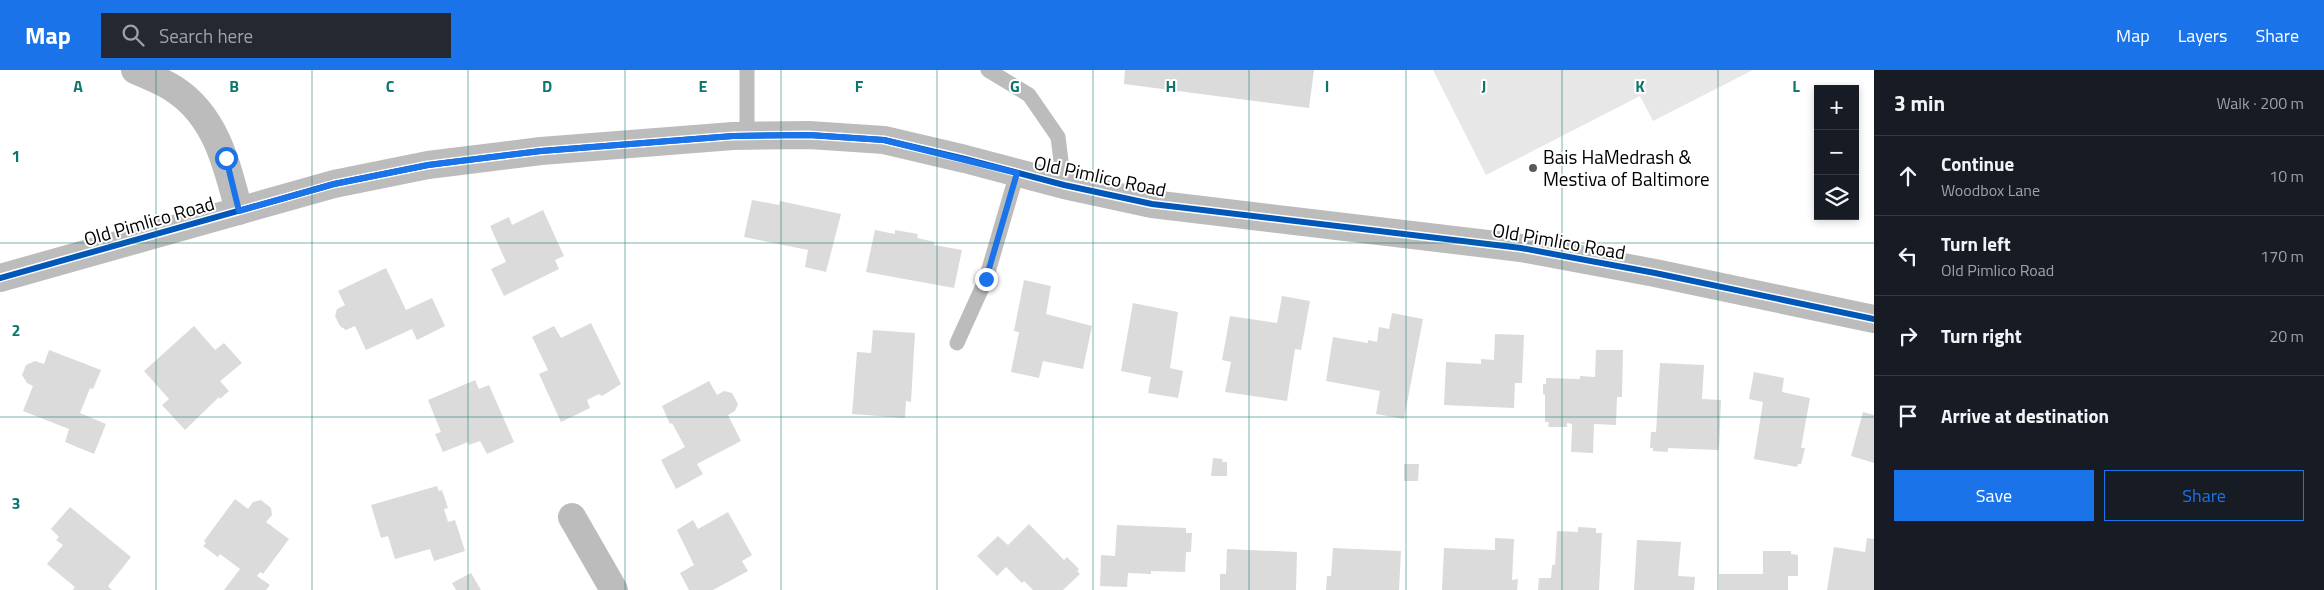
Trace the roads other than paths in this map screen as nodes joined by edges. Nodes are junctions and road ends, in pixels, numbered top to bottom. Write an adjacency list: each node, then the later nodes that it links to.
1 (135, 70): 7 (street)
2 (748, 70): 4 (lane)
3 (988, 70): 6 (lane)
4 (747, 135): 5 (street, Old Pimlico Road); 7 (street, Old Pimlico Road)
5 (1017, 173): 6 (street, Old Pimlico Road); 10 (lane)
6 (1064, 186): 9 (street, Old Pimlico Road)
7 (239, 211): 8 (street, Old Pimlico Road)
8 (0, 278)
9 (1874, 319)
10 (957, 343)
11 (572, 517): 12 (street)
12 (614, 590)

